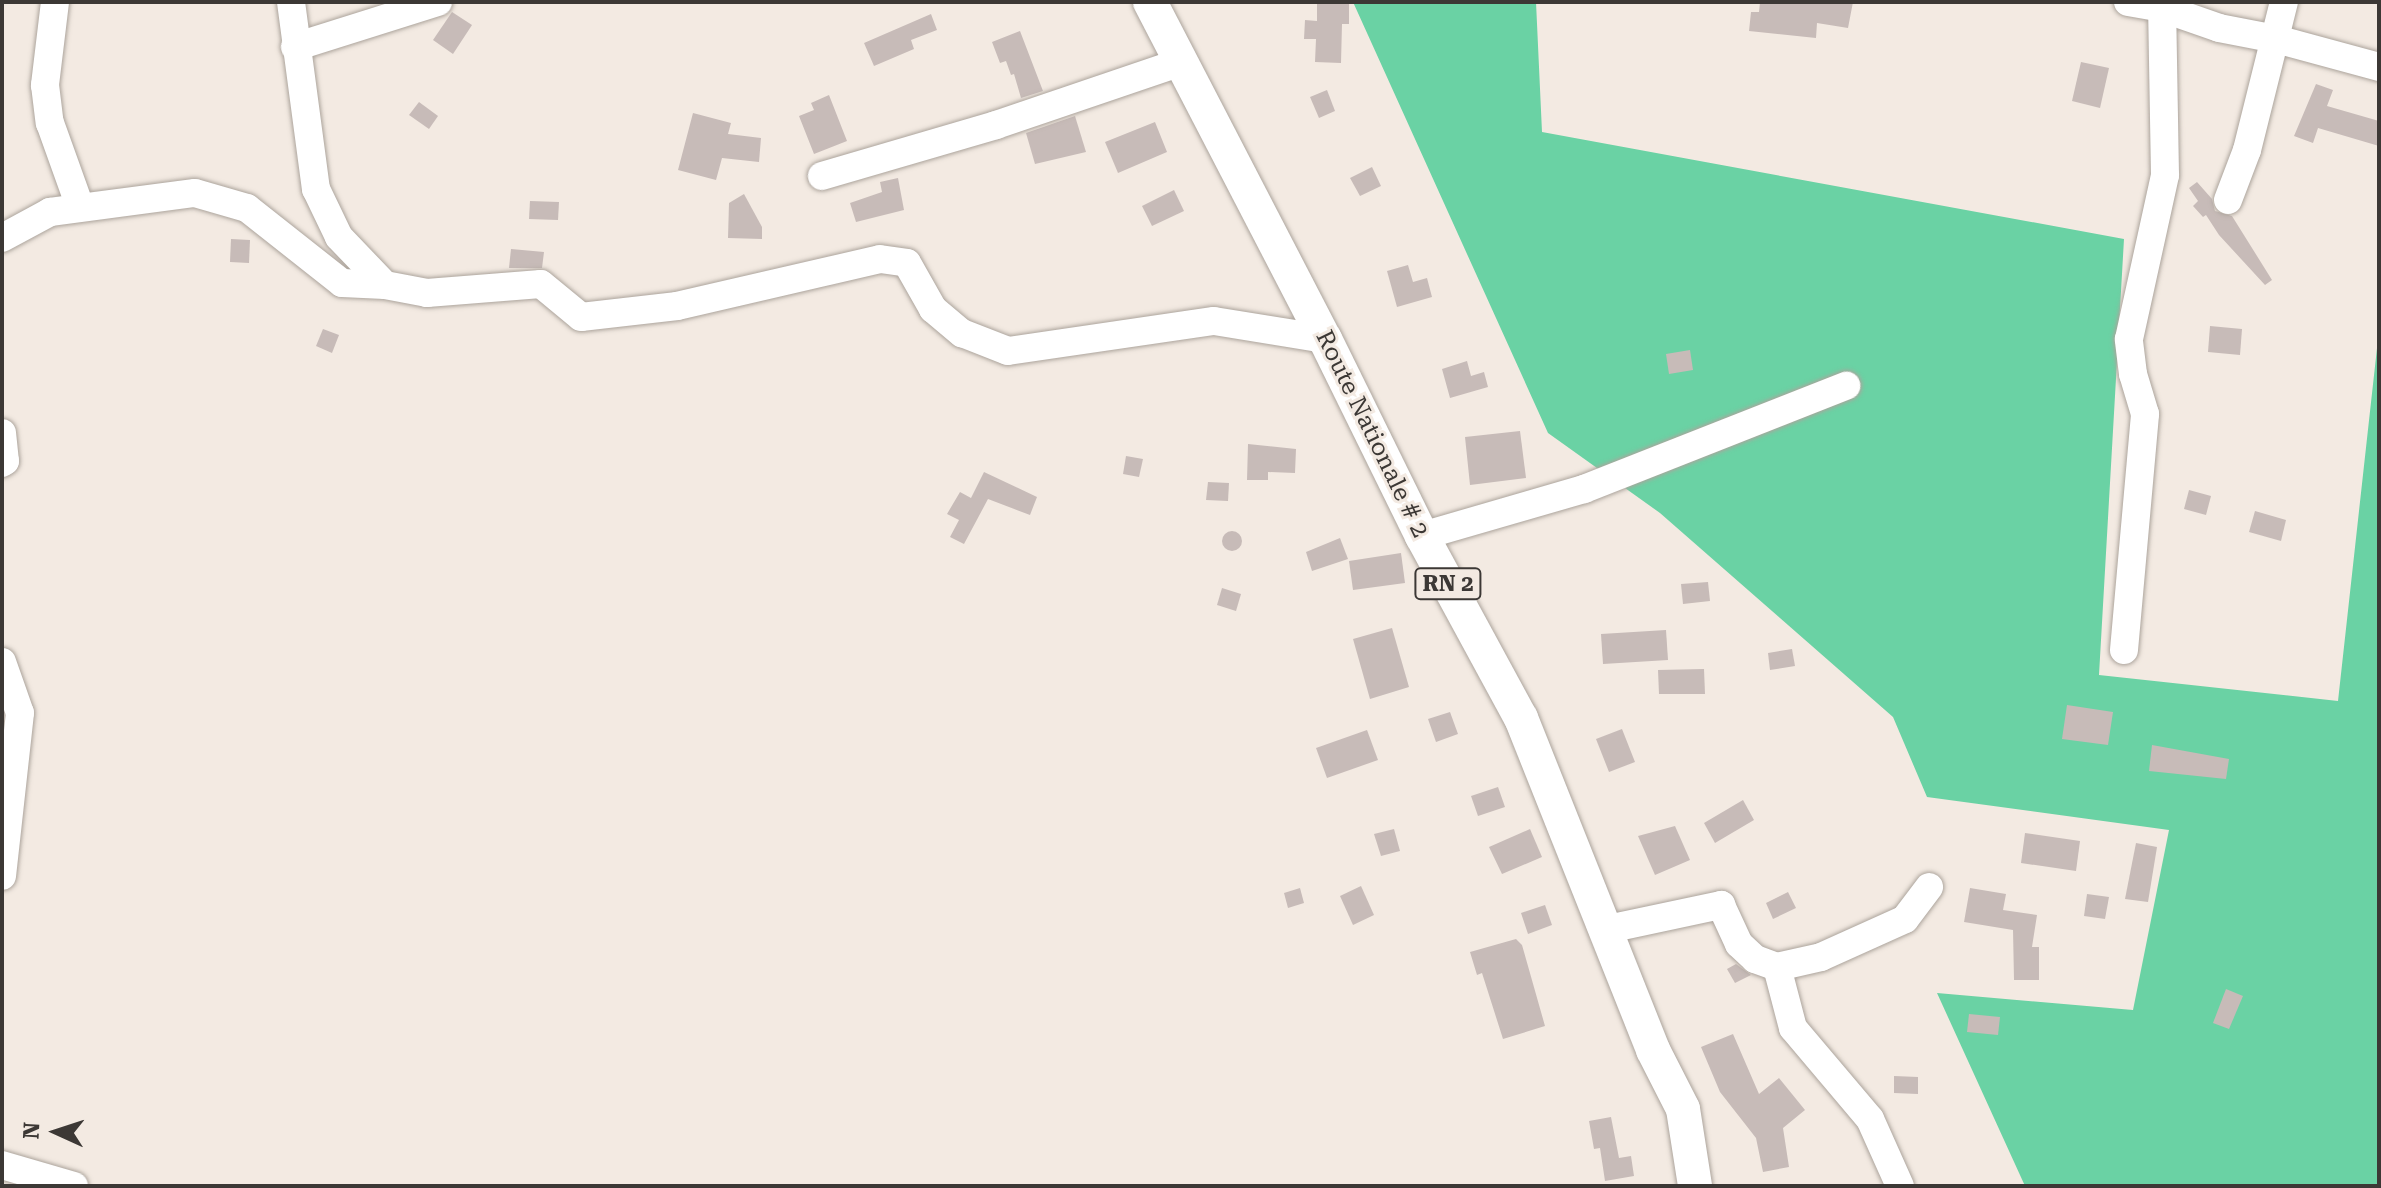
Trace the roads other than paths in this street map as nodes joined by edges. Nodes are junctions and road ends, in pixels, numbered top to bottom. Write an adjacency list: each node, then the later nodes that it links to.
1 (55, 2): 14 (street)
2 (291, 2): 9 (street)
3 (438, 2): 9 (street)
4 (1150, 2): 10 (main road, Route Nationale # 2 / RN 2)
5 (2128, 2): 7 (street)
6 (2284, 2): 8 (street)
7 (2162, 8): 8 (street); 22 (street)
8 (2276, 39): 11 (street); 13 (street)
9 (295, 47): 16 (street)
10 (1181, 62): 12 (street); 17 (main road, Route Nationale # 2 / RN 2)
11 (2379, 67)
12 (822, 176)
13 (2228, 200)
14 (80, 207): 15 (street); 16 (street)
15 (2, 238)
16 (385, 285): 17 (street)
17 (1325, 339): 21 (main road, Route Nationale # 2 / RN 2)
18 (1846, 386): 21 (street)
19 (2, 433): 20 (street)
20 (2, 463)
21 (1422, 536): 26 (main road, Route Nationale # 2 / RN 2)
22 (2124, 650)
23 (2, 662): 24 (street)
24 (2, 876)
25 (1929, 887): 27 (street)
26 (1608, 929): 27 (street); 30 (main road, Route Nationale # 2 / RN 2)
27 (1777, 967): 31 (street)
28 (2, 1165): 29 (street)
29 (74, 1186)
30 (1695, 1186)
31 (1900, 1186)

